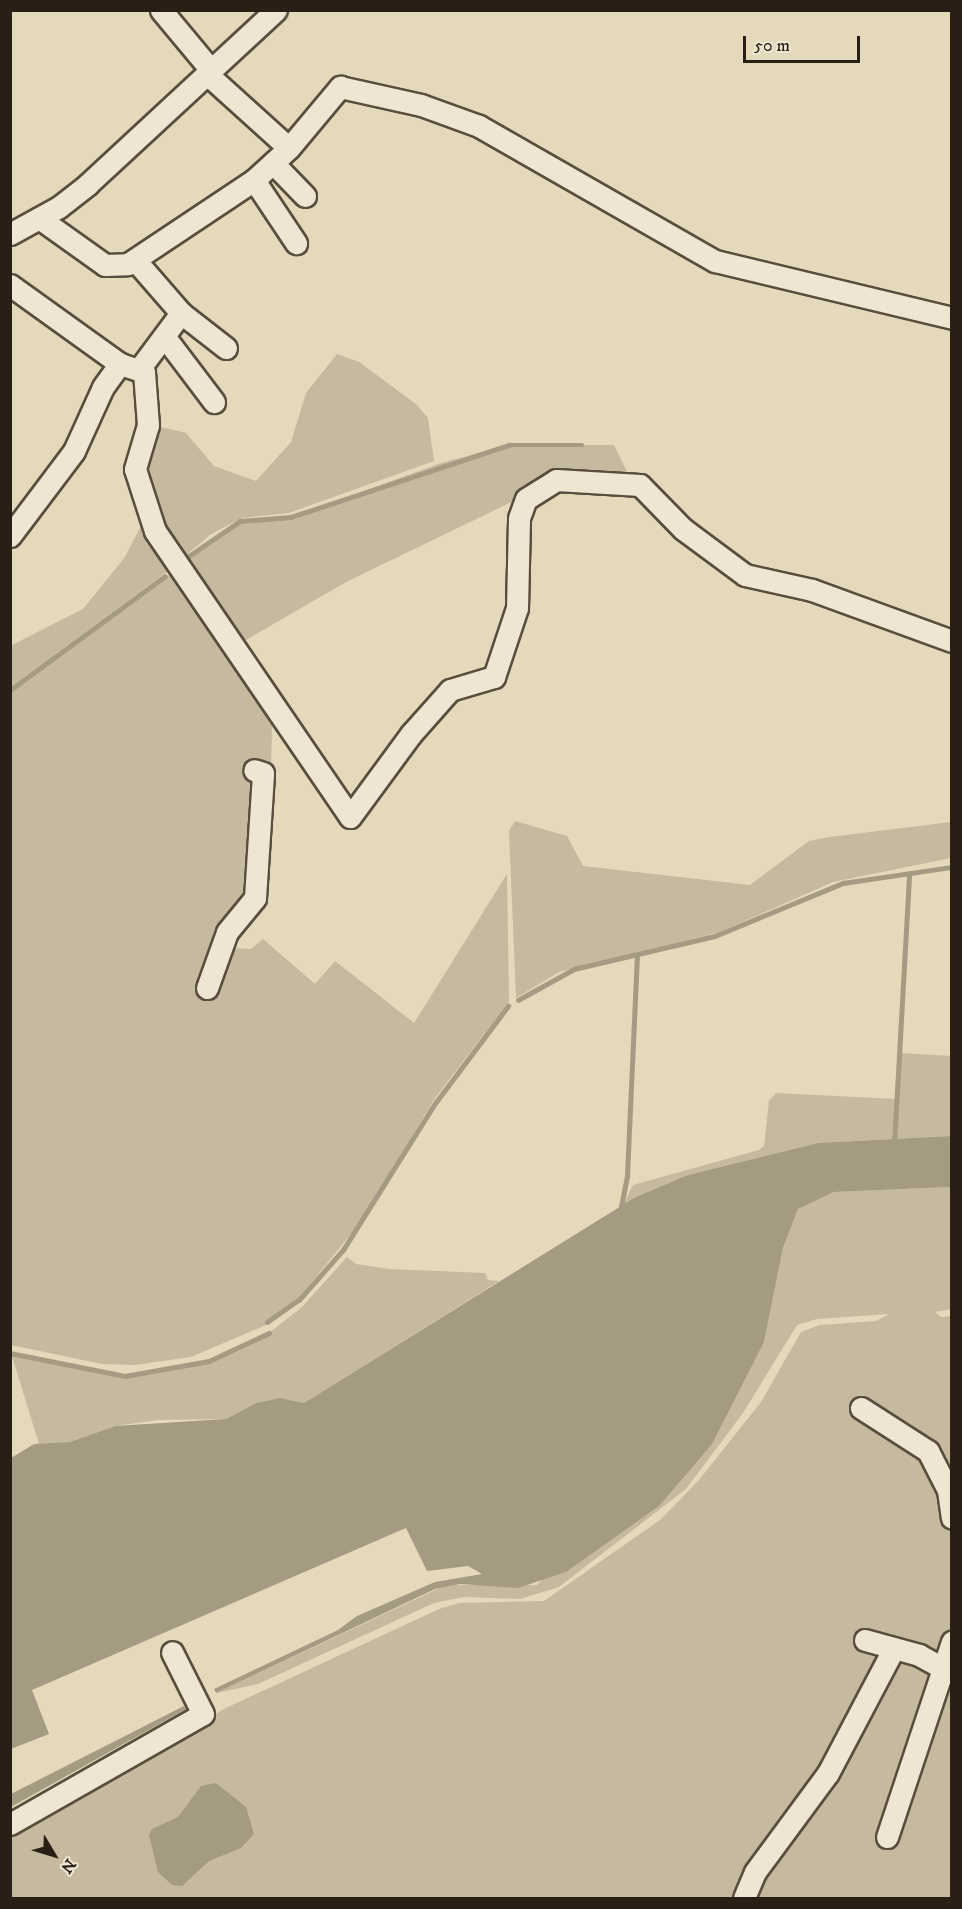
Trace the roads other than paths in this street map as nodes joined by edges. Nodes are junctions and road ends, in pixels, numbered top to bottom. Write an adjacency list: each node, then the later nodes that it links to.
1 (161, 10): 3 (street)
2 (276, 10): 3 (street)
3 (209, 72): 4 (street); 8 (street)
4 (289, 148): 5 (street); 14 (street)
5 (273, 163): 6 (street); 7 (street)
6 (254, 180): 10 (street); 11 (street)
7 (305, 196)
8 (39, 218): 9 (street); 11 (street)
9 (10, 234)
10 (296, 243)
11 (135, 260): 13 (street)
12 (10, 285): 17 (street)
13 (182, 313): 15 (street); 16 (street)
14 (951, 318)
15 (164, 336): 17 (street); 18 (street)
16 (226, 348)
17 (130, 366): 19 (street); 20 (street)
18 (214, 402)
19 (10, 536)
20 (951, 641)
21 (254, 770): 22 (street)
22 (207, 988)
23 (861, 1408): 24 (street)
24 (951, 1518)
25 (865, 1640): 27 (street)
26 (951, 1642): 29 (street)
27 (894, 1648): 29 (street); 32 (street)
28 (172, 1652): 30 (street)
29 (947, 1670): 31 (street)
30 (10, 1824)
31 (887, 1837)
32 (744, 1899)

